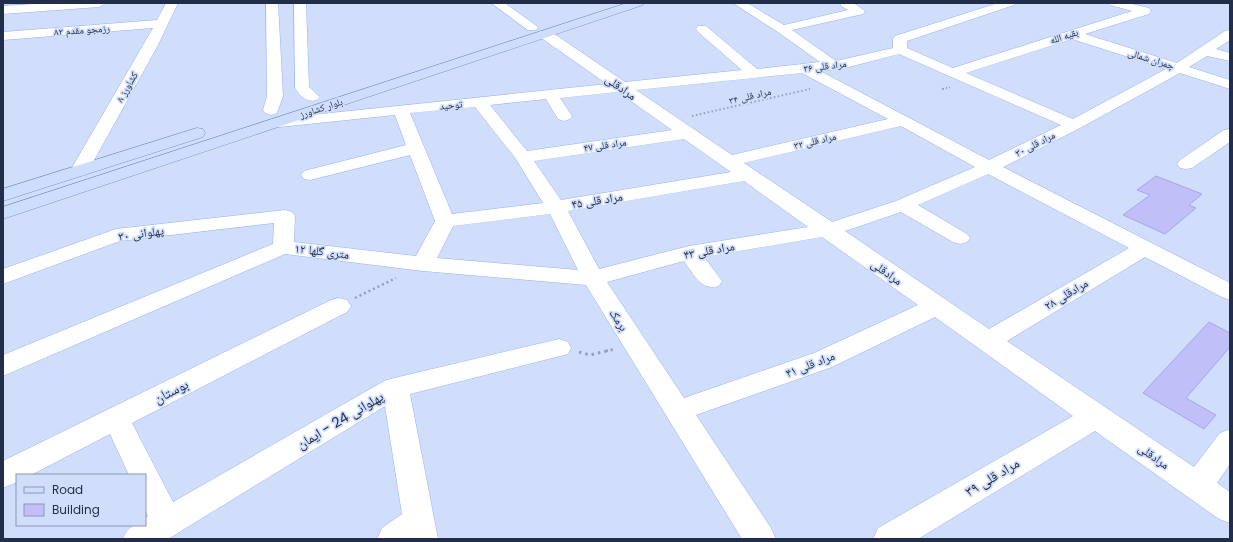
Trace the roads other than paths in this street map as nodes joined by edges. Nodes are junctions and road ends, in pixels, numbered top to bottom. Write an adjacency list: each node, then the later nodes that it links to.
1 (99, 3): 12 (street)
2 (172, 3): 14 (street, کشاورز ۸)
3 (272, 3): 20 (street)
4 (300, 3): 17 (street)
5 (497, 3): 18 (street, مرادقلی)
6 (608, 3): 18 (main road, بلوار کشاورز)
7 (739, 3): 15 (street)
8 (850, 3): 15 (street)
9 (1010, 3): 23 (street)
10 (1114, 3): 19 (street, بقیه الله)
11 (633, 4): 18 (main road, بلوار کشاورز)
12 (19, 6): 13 (street)
13 (3, 10)
14 (160, 24): 21 (street, رزمجو مقدم ۸۲); 52 (street, کشاورز ۸)
15 (782, 29): 26 (street)
16 (702, 30): 30 (street)
17 (301, 31): 20 (street); 31 (street)
18 (538, 31): 33 (street, مرادقلی); 36 (main road, بلوار کشاورز); 39 (main road, بلوار کشاورز)
19 (1071, 34): 28 (street, چمران شمالی); 29 (street, بقیه الله)
20 (273, 35): 34 (street)
21 (3, 36)
22 (1229, 37): 24 (street, مراد قلی ۳۰)
23 (900, 50): 26 (street, مراد قلی ۳۶); 29 (street)
24 (1206, 50): 25 (street); 28 (street, مراد قلی ۳۰)
25 (1230, 57)
26 (834, 65): 27 (street, مراد قلی ۳۶)
27 (804, 68): 30 (street, مراد قلی ۳۶); 41 (street)
28 (1179, 68): 32 (street, چمران شمالی); 43 (street, مراد قلی ۳۰)
29 (954, 72): 43 (street)
30 (755, 74): 33 (street, مراد قلی ۳۶)
31 (302, 85): 34 (street); 36 (street)
32 (1230, 85)
33 (622, 88): 35 (street, توحید); 44 (street, مرادقلی)
34 (275, 91): 39 (street)
35 (551, 95): 37 (street, توحید); 40 (street)
36 (312, 97): 39 (main road, بلوار کشاورز)
37 (479, 102): 38 (street, توحید); 48 (street, برمک)
38 (401, 110): 39 (street, توحید); 47 (street)
39 (275, 116): 42 (main road, بلوار کشاورز); 58 (main road, بلوار کشاورز)
40 (564, 116)
41 (902, 121): 49 (street, مراد قلی ۳۲); 51 (street)
42 (227, 124)
43 (1074, 125): 51 (street, مراد قلی ۳۰)
44 (679, 127): 48 (street, مراد قلی ۴۷); 49 (street, مرادقلی)
45 (212, 129): 52 (main road)
46 (1230, 134): 50 (street)
47 (416, 148): 53 (street); 59 (street)
48 (523, 157): 57 (street, برمک)
49 (728, 161): 54 (street, مرادقلی)
50 (1186, 164)
51 (989, 167): 56 (street, مراد قلی ۳۰); 63 (street)
52 (79, 171): 55 (main road)
53 (310, 175)
54 (748, 175): 57 (street, مراد قلی ۴۵); 60 (street, مرادقلی)
55 (3, 195)
56 (903, 205): 60 (street, مراد قلی ۳۰); 61 (street)
57 (556, 207): 59 (street, مراد قلی ۴۵); 67 (street, برمک)
58 (3, 213)
59 (445, 221): 65 (street)
60 (828, 230): 64 (street, مراد قلی ۴۳); 71 (street, مرادقلی)
61 (960, 238)
62 (283, 246): 65 (street, ۱۲ متری گلها); 66 (street, پهلوانی ۳۰); 74 (street, ۱۲ متری گلها)
63 (1145, 248): 69 (street); 72 (street, مرادقلی ۲۸)
64 (689, 253): 67 (street, مراد قلی ۴۳); 68 (street)
65 (423, 264): 67 (street, ۱۲ متری گلها)
66 (3, 277)
67 (592, 278): 76 (street, برمک)
68 (711, 281)
69 (1230, 292)
70 (339, 306): 78 (street, بوستان)
71 (937, 306): 72 (street, مرادقلی); 76 (street, مراد قلی ۴۱)
72 (988, 341): 77 (street, مرادقلی)
73 (559, 348): 75 (street, پهلوانی 24 - ایمان)
74 (3, 366)
75 (395, 387): 85 (street, پهلوانی 24 - ایمان); 86 (street)
76 (677, 411): 89 (street, برمک)
77 (1096, 416): 83 (street, مرادقلی); 90 (street, مراد قلی ۳۹)
78 (116, 418): 80 (street, بوستان); 81 (street)
79 (1230, 441): 83 (street)
80 (3, 474)
81 (144, 474)
82 (146, 480): 85 (street)
83 (1197, 486): 84 (street, مرادقلی)
84 (1230, 509)
85 (167, 522): 87 (street, پهلوانی 24 - ایمان)
86 (420, 530): 88 (street)
87 (139, 539)
88 (393, 539)
89 (760, 539)
90 (889, 539)

